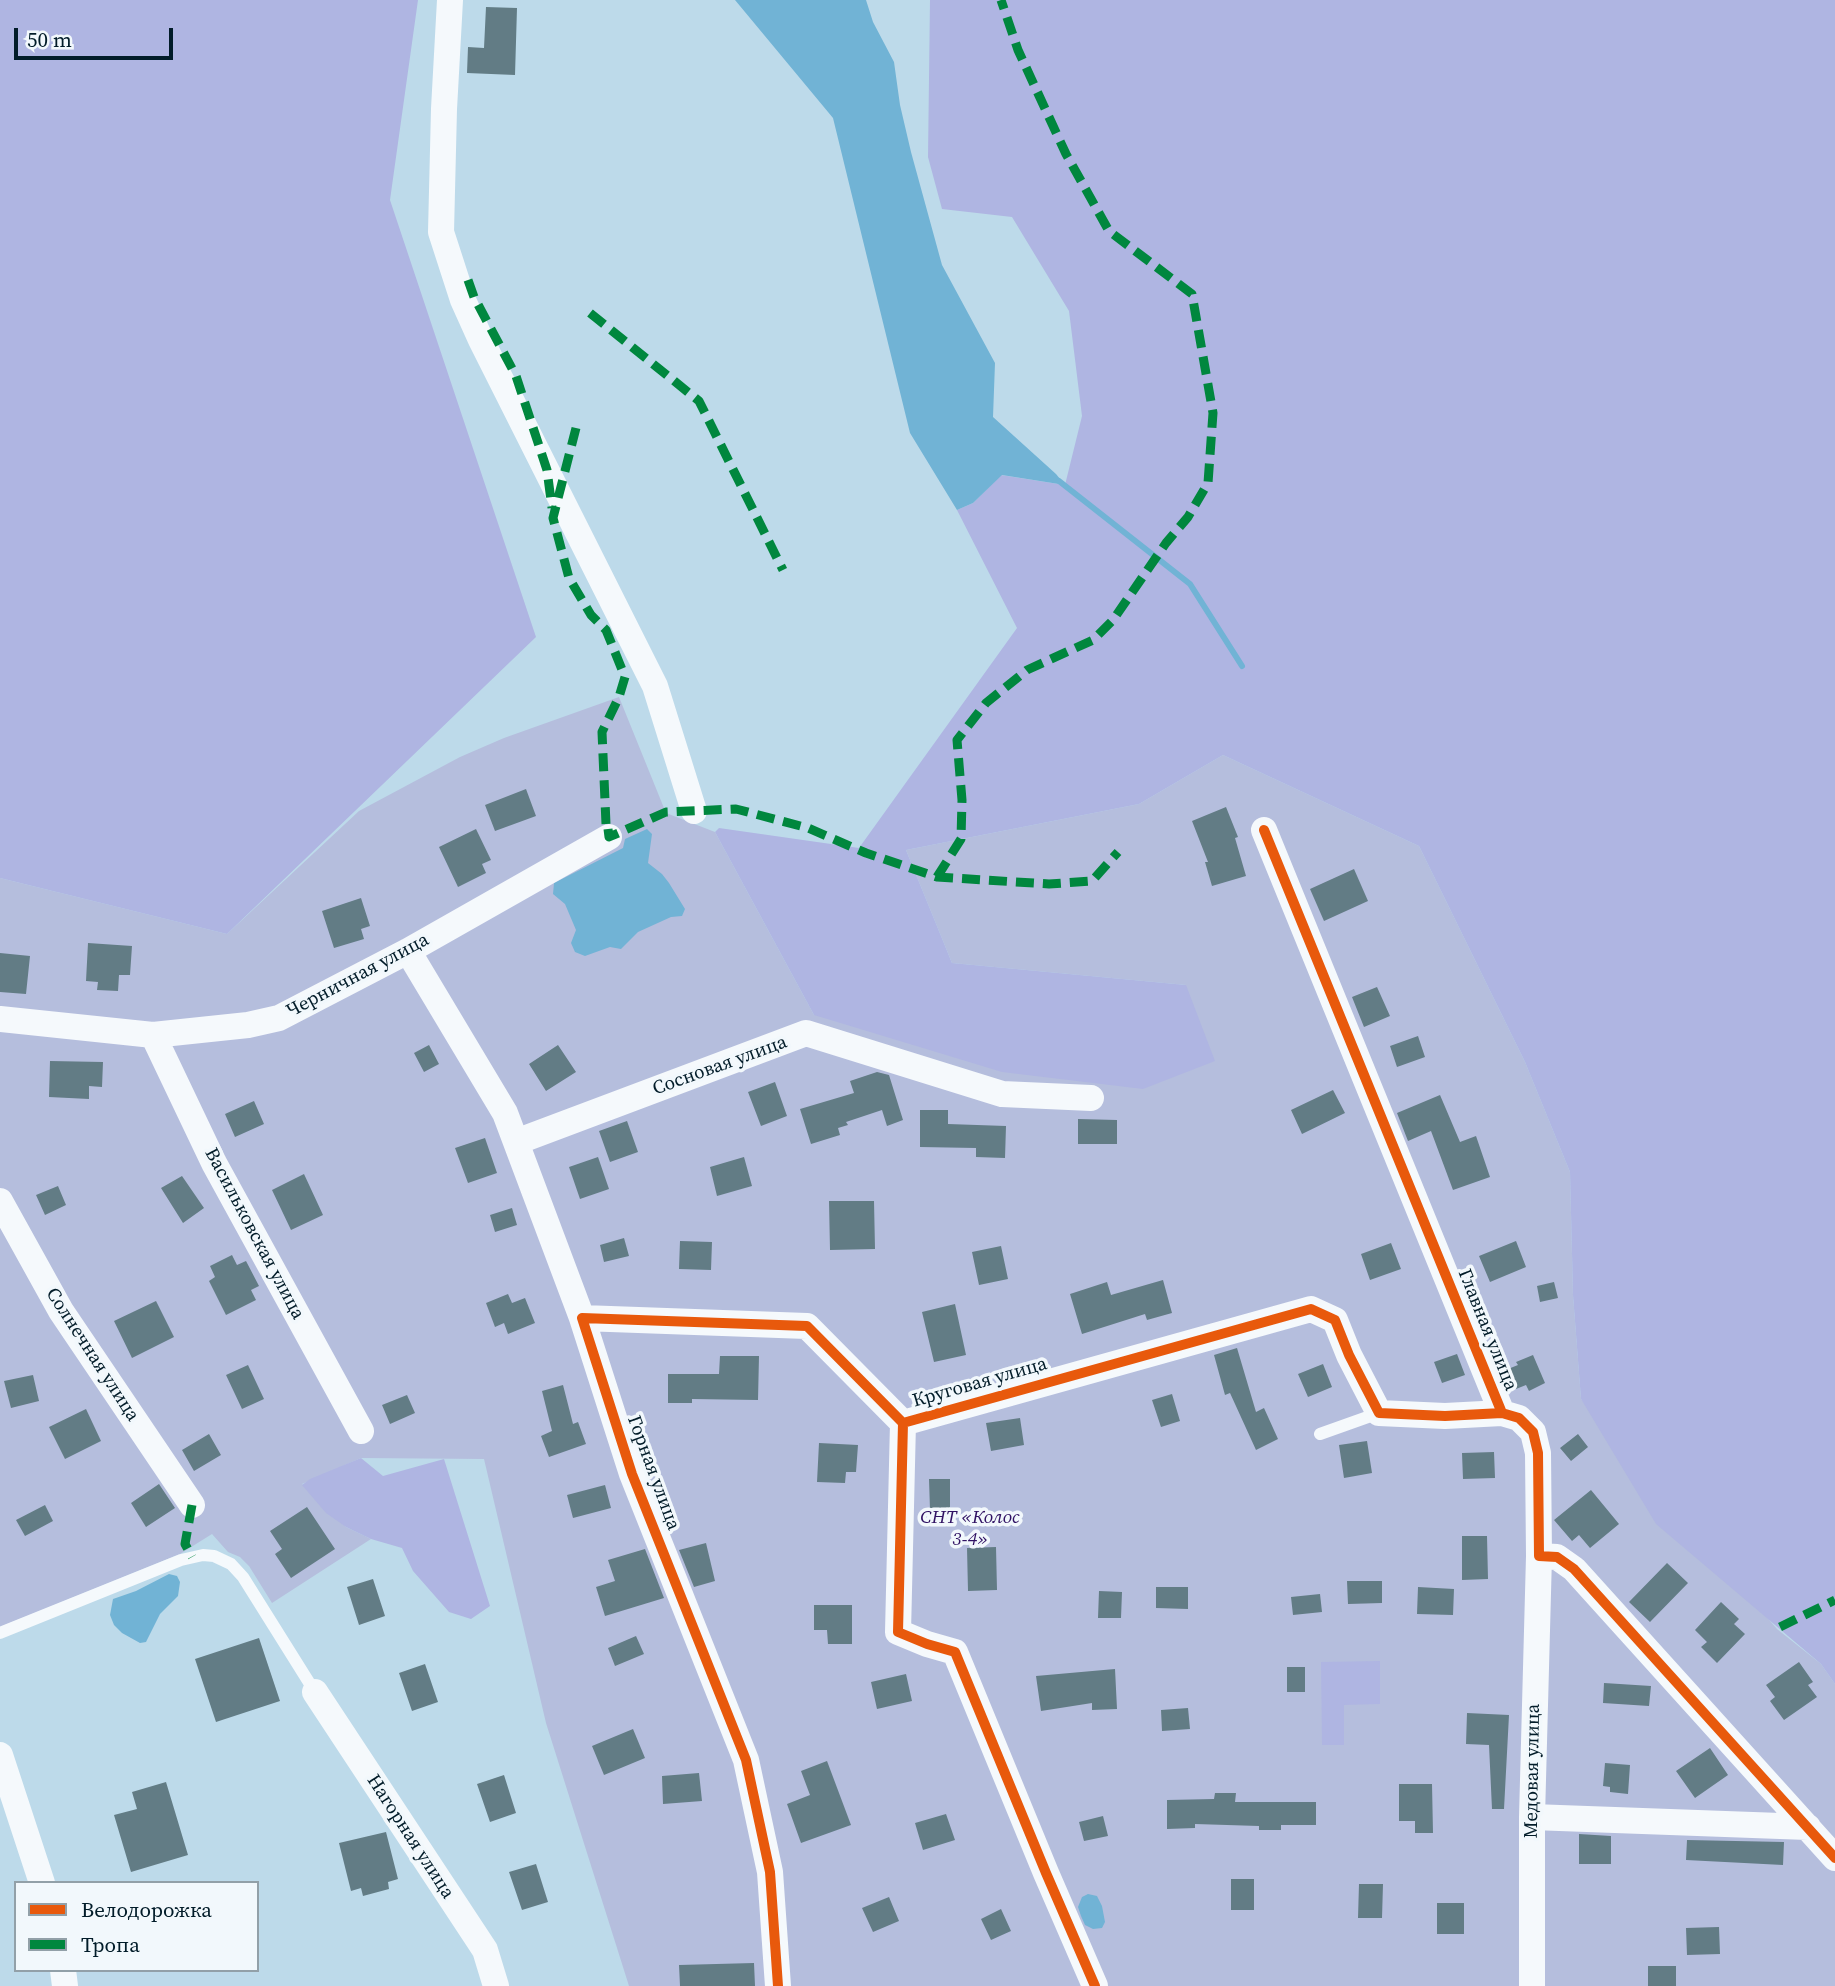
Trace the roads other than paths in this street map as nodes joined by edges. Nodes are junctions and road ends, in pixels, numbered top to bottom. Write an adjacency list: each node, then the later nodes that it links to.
1 (450, 0): 2 (street)
2 (694, 811)
3 (1264, 830): 13 (street, Главная улица)
4 (609, 837): 5 (street, Черничная улица)
5 (408, 951): 7 (street, Черничная улица); 9 (street, Горная улица)
6 (0, 1019): 7 (street, Черничная улица)
7 (153, 1035): 15 (street, Васильковская улица)
8 (1091, 1098): 9 (street, Сосновая улица)
9 (516, 1142): 11 (street, Горная улица)
10 (0, 1202): 17 (street, Солнечная улица)
11 (582, 1318): 14 (street); 28 (street, Горная улица)
12 (1380, 1413): 13 (street); 14 (street, Круговая улица); 16 (lane)
13 (1503, 1413): 18 (street, Главная улица)
14 (903, 1423): 29 (street, Круговая улица)
15 (361, 1431)
16 (1320, 1434)
17 (192, 1505)
18 (1539, 1556): 23 (street, Медовая улица); 24 (street)
19 (0, 1633): 20 (lane)
20 (315, 1692): 27 (street, Нагорная улица)
21 (0, 1755): 22 (street)
22 (4, 1782): 26 (street)
23 (1531, 1817): 24 (street); 30 (street, Медовая улица)
24 (1808, 1826): 25 (street)
25 (1835, 1858)
26 (41, 1881)
27 (496, 1986)
28 (778, 1986)
29 (1095, 1986)
30 (1532, 1986)

